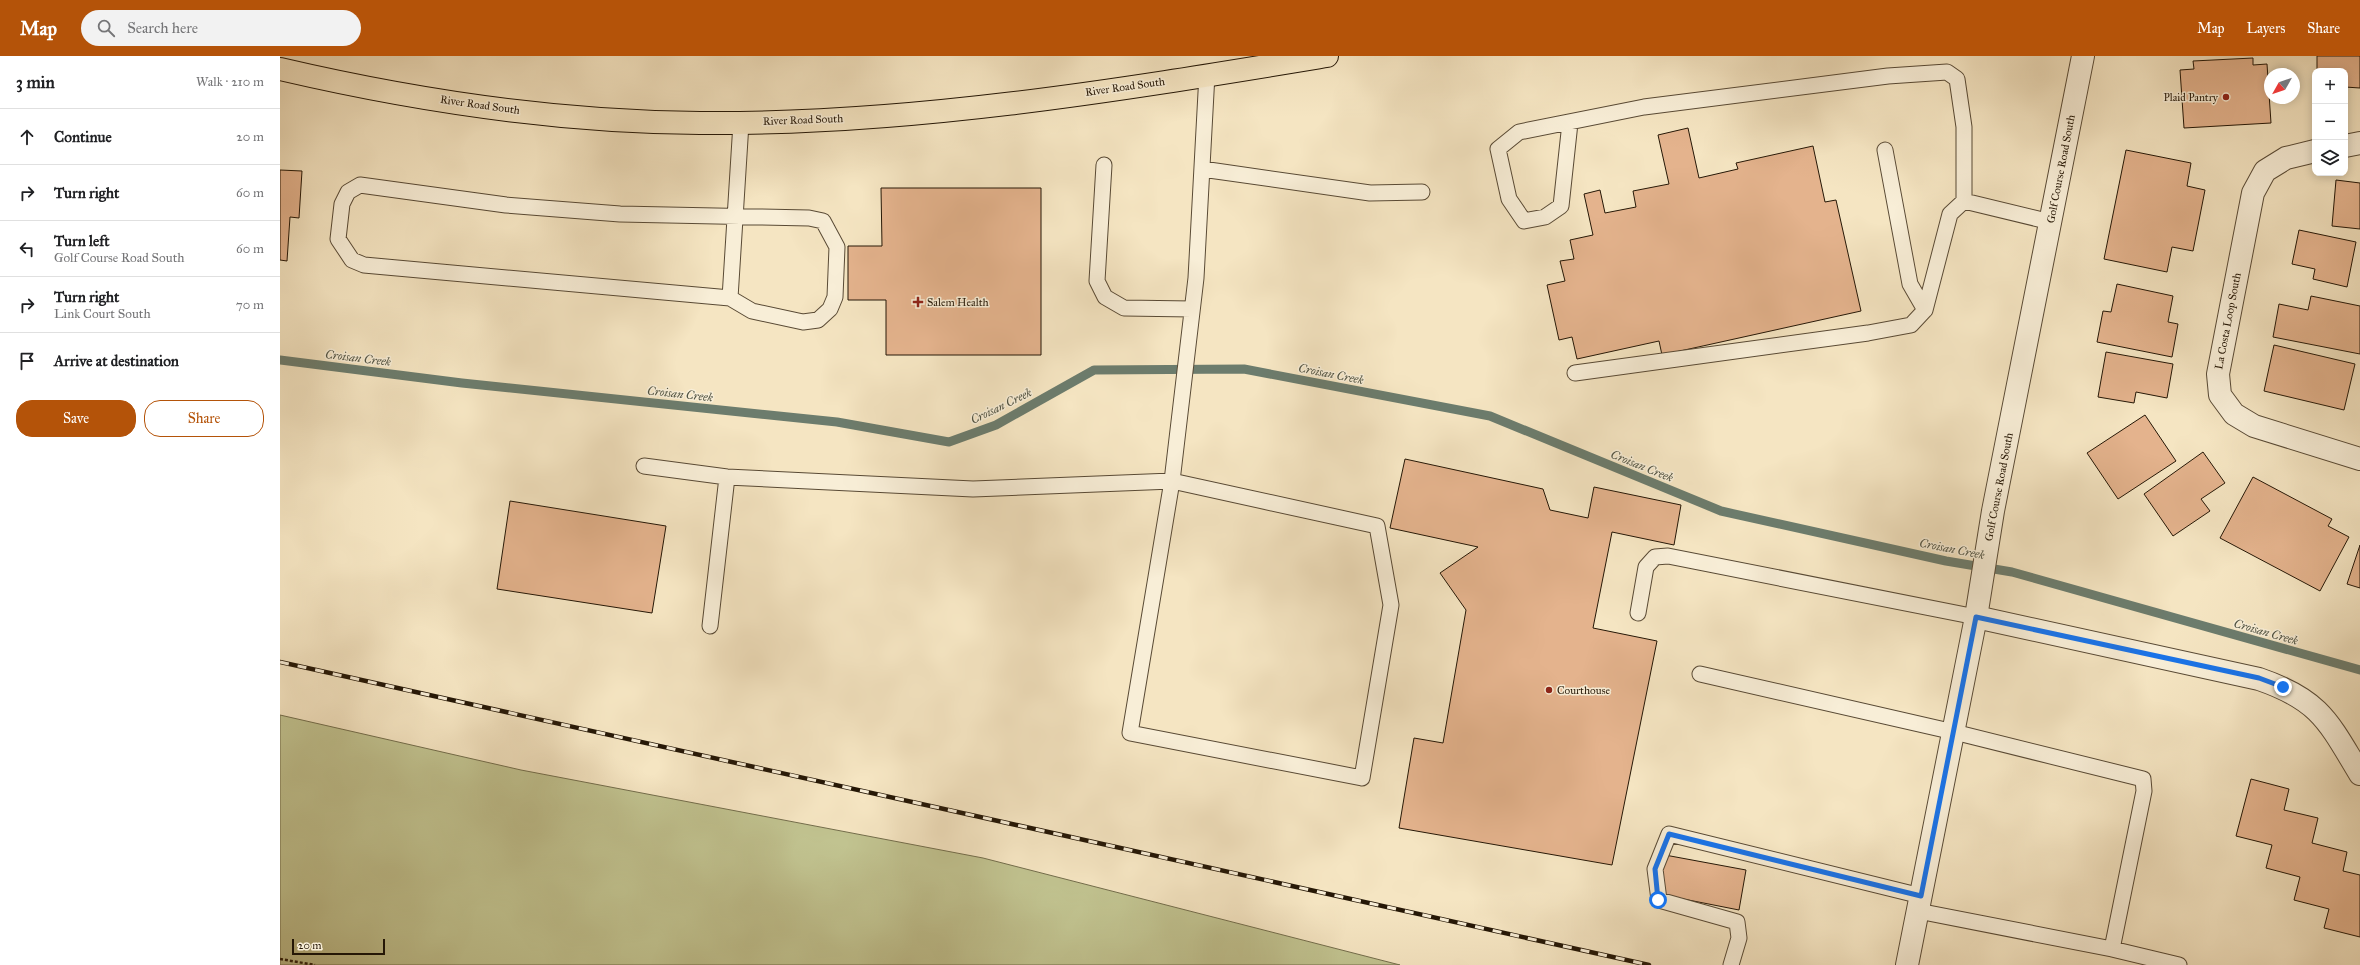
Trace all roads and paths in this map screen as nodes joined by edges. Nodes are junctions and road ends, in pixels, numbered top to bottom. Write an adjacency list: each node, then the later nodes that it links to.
1 (1327, 56): 4 (main road, River Road South)
2 (2083, 56): 16 (street, Golf Course Road South)
3 (280, 69): 5 (main road, River Road South)
4 (1208, 74): 5 (main road, River Road South); 12 (lane)
5 (741, 122): 15 (lane)
6 (1570, 122): 6 (lane); 14 (lane)
7 (2360, 143): 8 (street)
8 (2348, 145)
9 (1885, 150): 19 (lane)
10 (2312, 152): 21 (street, La Costa Loop South)
11 (1104, 165): 18 (lane)
12 (1202, 169): 13 (lane); 18 (lane)
13 (1422, 192)
14 (1964, 202): 16 (lane); 19 (lane)
15 (735, 217): 17 (lane); 17 (lane); 17 (lane)
16 (2051, 222): 26 (street, Golf Course Road South)
17 (730, 298)
18 (1192, 309): 24 (lane)
19 (1925, 310): 20 (lane)
20 (1575, 373)
21 (2360, 459)
22 (644, 466): 23 (lane)
23 (727, 477): 24 (lane); 27 (lane)
24 (1172, 481): 24 (lane)
25 (1638, 613): 26 (lane)
26 (1976, 617): 29 (street, Golf Course Road South); 30 (street)
27 (710, 626)
28 (1700, 674): 29 (lane)
29 (1954, 732): 31 (street, Golf Course Road South); 32 (lane)
30 (2360, 774)
31 (1919, 903): 32 (lane); 35 (lane); 36 (street, Golf Course Road South)
32 (2112, 949): 37 (lane)
33 (280, 959): 34 (path)
34 (315, 965)
35 (1731, 965)
36 (1907, 965)
37 (2179, 965)

